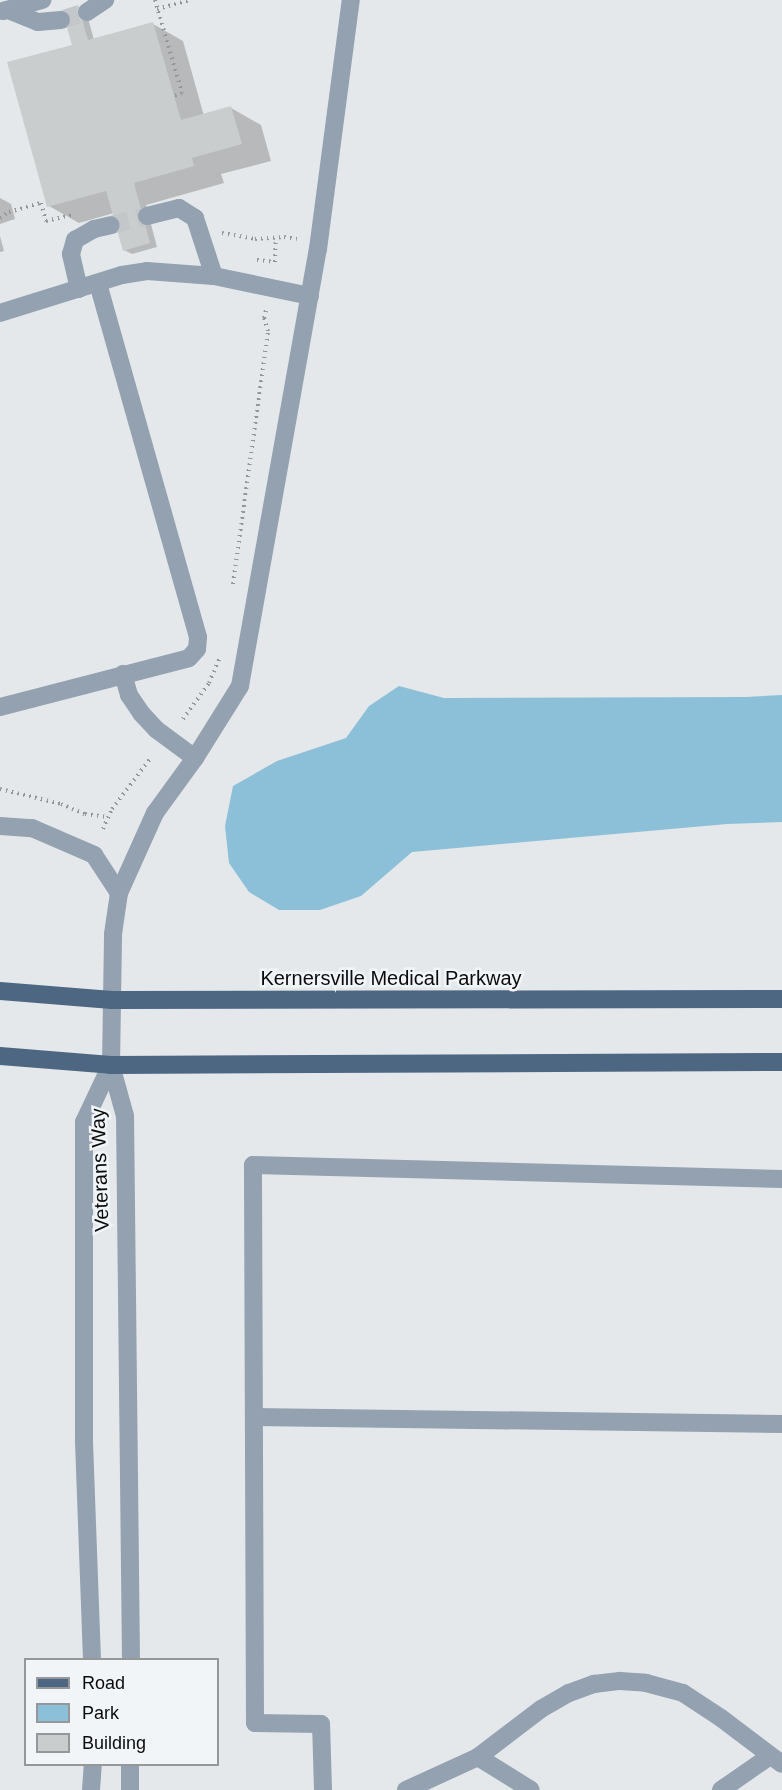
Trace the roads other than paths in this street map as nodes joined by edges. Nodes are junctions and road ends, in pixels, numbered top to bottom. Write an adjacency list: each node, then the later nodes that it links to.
1 (42, 0): 4 (street)
2 (105, 0): 5 (street)
3 (351, 0): 12 (street)
4 (4, 11): 6 (street)
5 (87, 12)
6 (61, 20)
7 (147, 216): 9 (street)
8 (111, 225): 11 (street)
9 (214, 276): 10 (street); 12 (street)
10 (98, 283): 11 (street); 14 (street)
11 (79, 288): 13 (street)
12 (310, 296): 16 (street)
13 (0, 313)
14 (123, 674): 15 (street); 16 (street)
15 (0, 707)
16 (195, 758): 18 (street)
17 (0, 826): 18 (street)
18 (119, 893): 21 (street)
19 (0, 991): 21 (main road, Kernersville Medical Parkway)
20 (782, 999): 21 (main road, Kernersville Medical Parkway)
21 (112, 1000): 24 (street)
22 (0, 1056): 24 (main road)
23 (782, 1062): 24 (main road)
24 (111, 1065): 28 (street, Veterans Way); 29 (street, Veterans Way)
25 (782, 1179): 26 (street)
26 (254, 1417): 27 (street); 36 (street)
27 (782, 1424)
28 (92, 1658)
29 (131, 1658)
30 (478, 1757): 31 (street); 37 (street); 38 (street)
31 (776, 1760): 39 (street)
32 (93, 1766): 34 (street)
33 (130, 1766): 35 (street)
34 (92, 1790)
35 (130, 1790)
36 (323, 1790)
37 (406, 1790)
38 (531, 1790)
39 (721, 1790)

